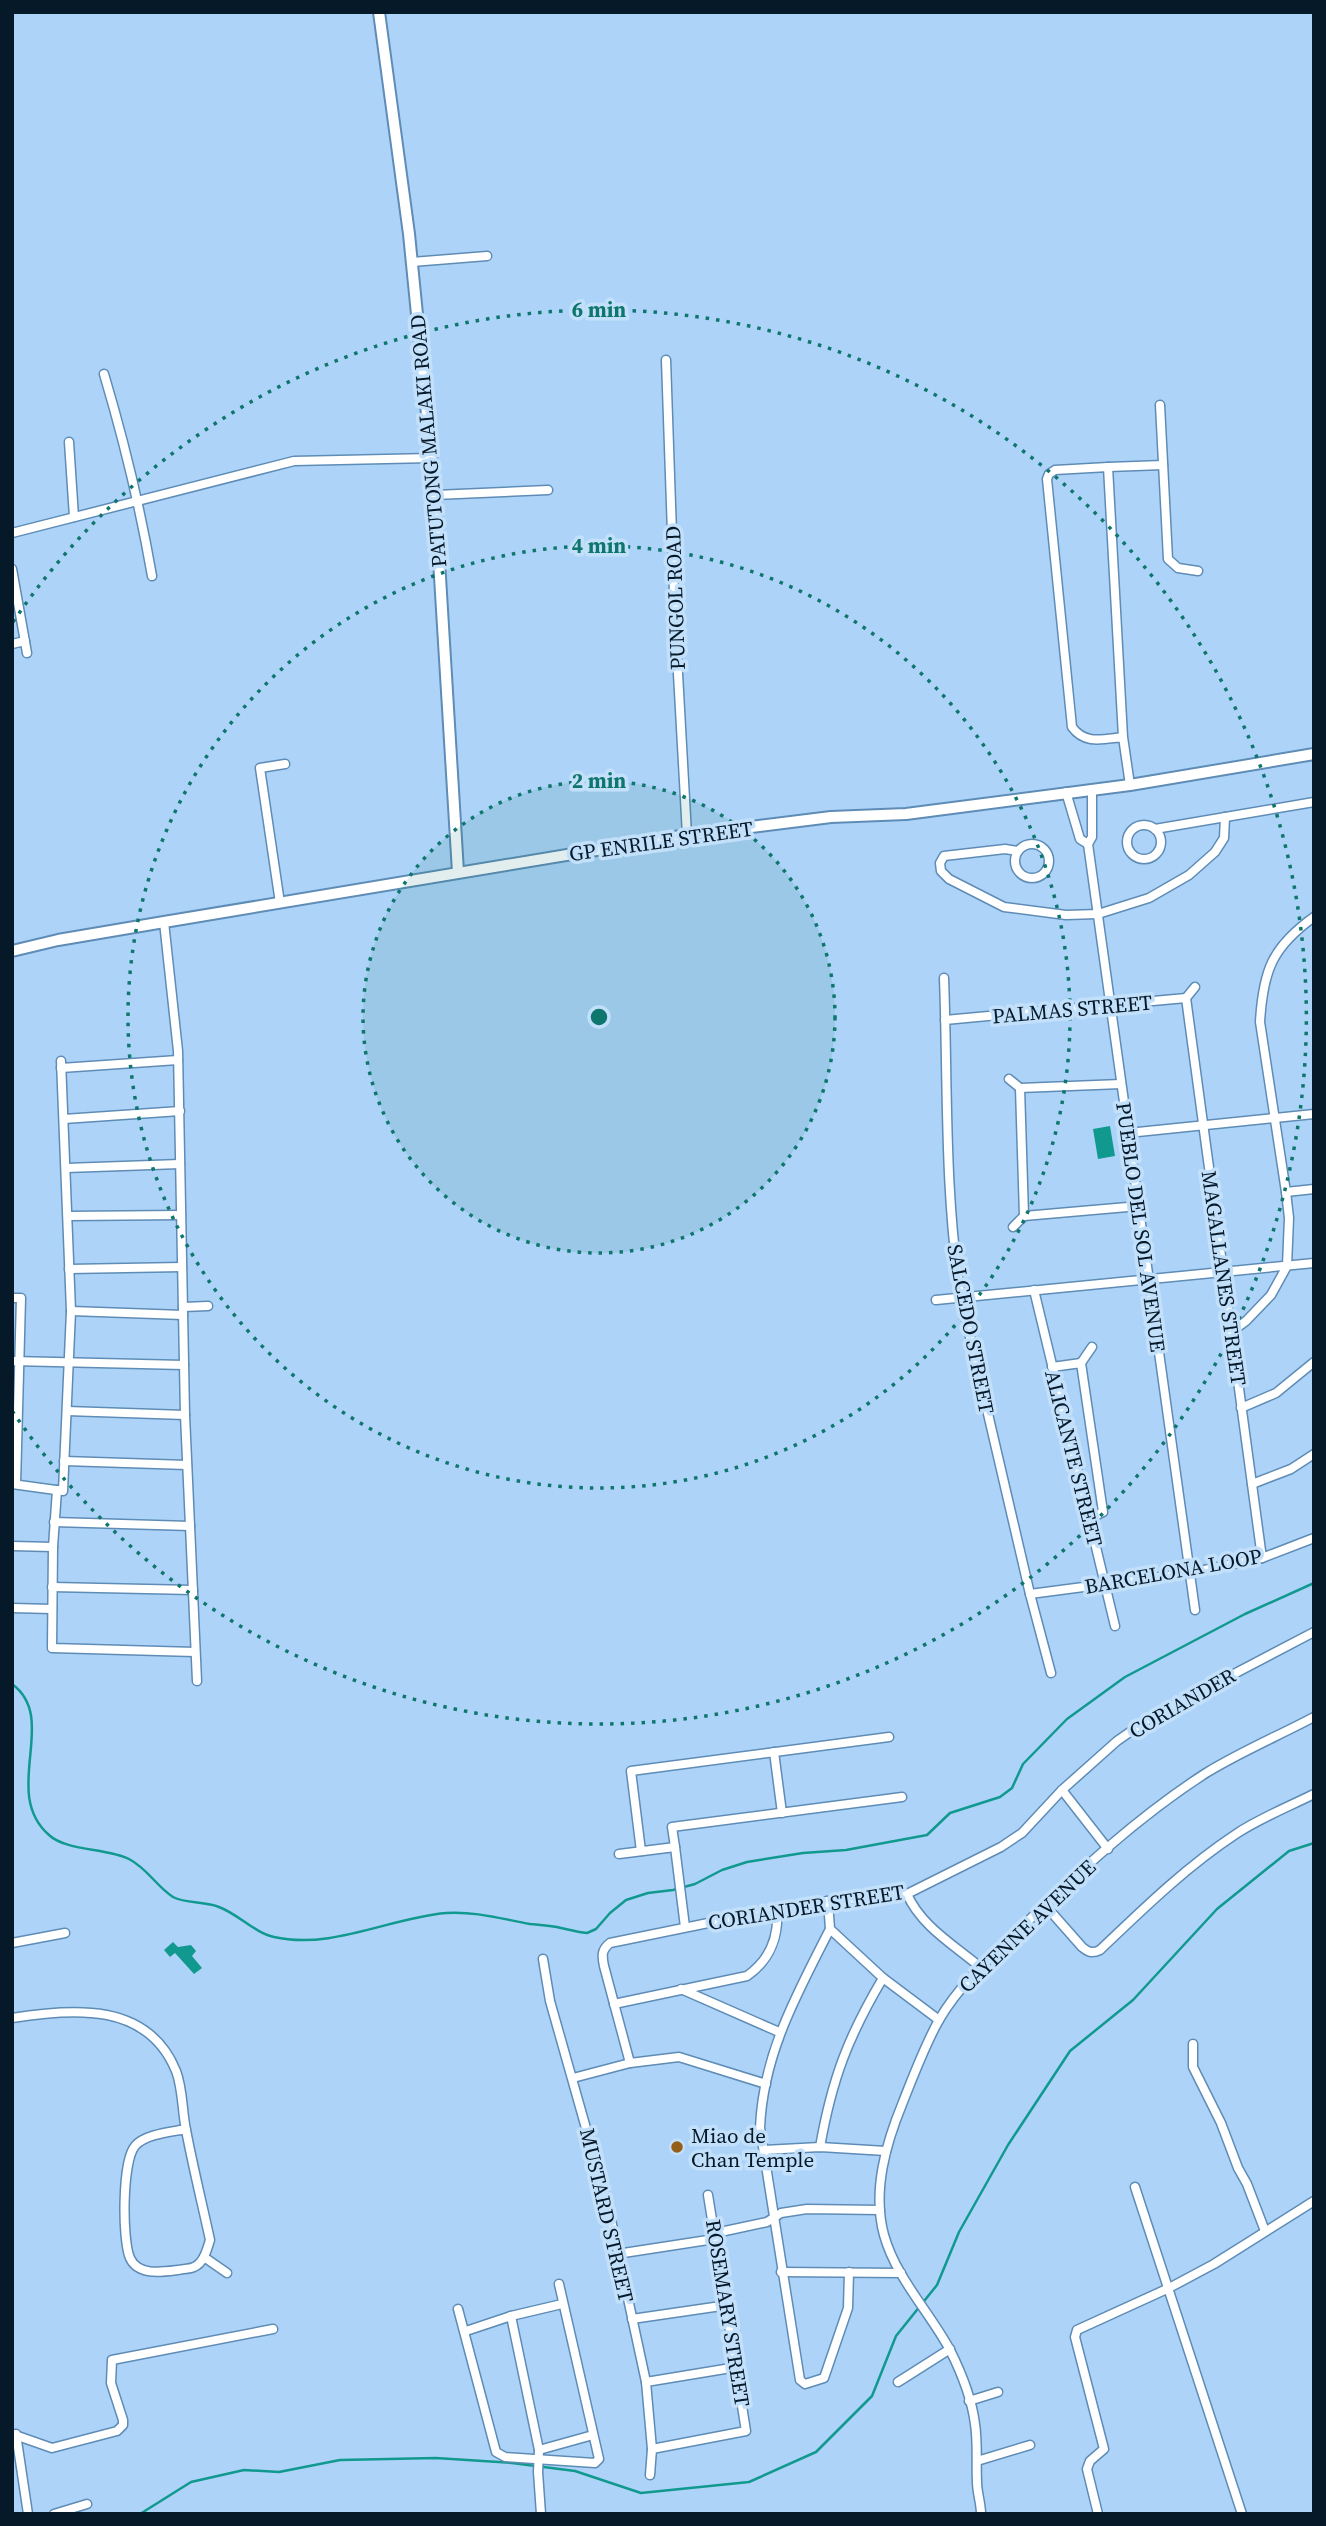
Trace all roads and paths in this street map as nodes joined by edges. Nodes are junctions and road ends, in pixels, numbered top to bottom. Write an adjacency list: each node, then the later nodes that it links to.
1 (379, 12): 3 (street, PATUTONG MALAKI ROAD)
2 (487, 256): 3 (street)
3 (412, 262): 8 (street, PATUTONG MALAKI ROAD)
4 (666, 360): 31 (street, PUNGOL ROAD)
5 (104, 374): 13 (street)
6 (1160, 405): 9 (street)
7 (69, 443): 14 (street)
8 (431, 458): 12 (street, PATUTONG MALAKI ROAD); 13 (street)
9 (1163, 465): 10 (street); 17 (street)
10 (1108, 467): 22 (street); 22 (street)
11 (548, 491): 12 (street)
12 (435, 495): 34 (street, PATUTONG MALAKI ROAD)
13 (139, 501): 14 (street); 18 (street)
14 (74, 517): 15 (street)
15 (12, 533)
16 (12, 569): 19 (street)
17 (1198, 571)
18 (152, 576)
19 (25, 641): 20 (street); 21 (street)
20 (12, 644)
21 (27, 653)
22 (1123, 737): 25 (street)
23 (1314, 754): 25 (street, GP ENRILE STREET)
24 (285, 764): 35 (street)
25 (1130, 785): 26 (street, GP ENRILE STREET)
26 (1092, 789): 27 (street, GP ENRILE STREET); 32 (street, PUEBLO DEL SOL AVENUE)
27 (1066, 792): 31 (street, GP ENRILE STREET); 32 (street, PUEBLO DEL SOL AVENUE)
28 (1314, 802): 29 (street)
29 (1225, 817): 30 (street); 36 (street)
30 (1155, 828): 30 (street)
31 (687, 835): 34 (street, GP ENRILE STREET)
32 (1088, 844): 36 (street, PUEBLO DEL SOL AVENUE)
33 (1018, 851): 33 (street); 36 (street)
34 (458, 872): 35 (street, GP ENRILE STREET)
35 (280, 903): 38 (street, GP ENRILE STREET)
36 (1098, 914): 43 (street, PUEBLO DEL SOL AVENUE)
37 (1314, 917): 51 (street)
38 (164, 922): 39 (street, GP ENRILE STREET); 45 (street)
39 (12, 951)
40 (944, 978): 44 (street, SALCEDO STREET)
41 (1195, 987): 42 (street)
42 (1186, 998): 43 (street, PALMAS STREET); 53 (street, MAGALLANES STREET)
43 (1110, 1006): 44 (street, PALMAS STREET); 47 (street, PUEBLO DEL SOL AVENUE)
44 (945, 1020): 72 (street, SALCEDO STREET)
45 (178, 1060): 49 (street); 52 (street)
46 (1009, 1079): 48 (street)
47 (1121, 1084): 48 (street); 54 (street, PUEBLO DEL SOL AVENUE)
48 (1020, 1088): 62 (street)
49 (180, 1111): 52 (street); 55 (street)
50 (1314, 1114): 51 (street)
51 (1275, 1118): 53 (street); 58 (street)
52 (64, 1119): 56 (street)
53 (1203, 1126): 54 (street); 68 (street, MAGALLANES STREET)
54 (1128, 1133): 59 (street, PUEBLO DEL SOL AVENUE)
55 (180, 1164): 56 (street); 60 (street)
56 (66, 1168): 61 (street)
57 (1314, 1189): 58 (street)
58 (1286, 1192): 65 (street)
59 (1139, 1206): 62 (street); 69 (street, PUEBLO DEL SOL AVENUE)
60 (181, 1215): 61 (street); 66 (street)
61 (68, 1216): 67 (street)
62 (1024, 1216): 63 (street)
63 (1013, 1227)
64 (1314, 1263): 65 (street)
65 (1287, 1266): 68 (street); 77 (street)
66 (182, 1267): 67 (street); 76 (street)
67 (69, 1269): 75 (street)
68 (1224, 1272): 69 (street); 77 (street, MAGALLANES STREET)
69 (1149, 1280): 70 (street); 102 (street, PUEBLO DEL SOL AVENUE)
70 (1034, 1290): 72 (street); 84 (street, ALICANTE STREET)
71 (12, 1298): 79 (street)
72 (961, 1298): 73 (street); 106 (street, SALCEDO STREET)
73 (936, 1300)
74 (208, 1306): 76 (street)
75 (71, 1311): 76 (street); 80 (street)
76 (183, 1311): 83 (street)
77 (1231, 1332): 85 (street, MAGALLANES STREET)
78 (1092, 1348): 82 (street)
79 (16, 1361): 80 (street); 88 (street)
80 (69, 1362): 83 (street); 86 (street)
81 (1314, 1362): 85 (street)
82 (1081, 1363): 84 (street); 95 (street)
83 (184, 1365): 87 (street)
84 (1052, 1367): 95 (street, ALICANTE STREET)
85 (1241, 1408): 93 (street, MAGALLANES STREET)
86 (67, 1411): 87 (street); 90 (street)
87 (185, 1415): 91 (street)
88 (15, 1424): 92 (street)
89 (1314, 1454): 93 (street)
90 (64, 1461): 91 (street); 94 (street)
91 (187, 1465): 97 (street)
92 (14, 1484): 94 (street)
93 (1252, 1484): 101 (street, MAGALLANES STREET)
94 (57, 1490): 96 (street)
95 (1089, 1519): 103 (street, ALICANTE STREET)
96 (54, 1522): 97 (street); 100 (street)
97 (190, 1526): 105 (street)
98 (1314, 1538): 101 (street, BARCELONA LOOP)
99 (12, 1546): 100 (street)
100 (53, 1547): 104 (street)
101 (1262, 1558): 102 (street, BARCELONA LOOP)
102 (1190, 1573): 103 (street, BARCELONA LOOP); 109 (street, PUEBLO DEL SOL AVENUE)
103 (1104, 1584): 106 (street, BARCELONA LOOP); 110 (street, ALICANTE STREET)
104 (52, 1587): 105 (street); 108 (street)
105 (193, 1590): 112 (street)
106 (1030, 1594): 113 (street, SALCEDO STREET)
107 (12, 1608): 108 (street)
108 (52, 1609): 112 (street)
109 (1195, 1610)
110 (1115, 1626)
111 (1314, 1632): 118 (street, CORIANDER)
112 (195, 1652): 114 (street)
113 (1051, 1673)
114 (197, 1681)
115 (1314, 1717): 123 (street, CAYENNE AVENUE)
116 (888, 1737): 117 (street)
117 (774, 1752): 121 (street); 124 (street)
118 (1062, 1790): 123 (street); 126 (street, CORIANDER STREET)
119 (1314, 1794): 128 (street)
120 (902, 1797): 121 (street)
121 (782, 1813): 122 (street)
122 (675, 1847): 124 (street); 130 (street)
123 (1108, 1849): 128 (street, CAYENNE AVENUE)
124 (641, 1852): 125 (street)
125 (619, 1854)
126 (907, 1894): 127 (street, CORIANDER STREET); 135 (street)
127 (828, 1901): 129 (street, CORIANDER STREET); 131 (street)
128 (1045, 1905): 135 (street, CAYENNE AVENUE)
129 (777, 1909): 130 (street, CORIANDER STREET); 137 (street)
130 (685, 1927): 138 (street, CORIANDER STREET)
131 (830, 1929): 136 (street); 141 (street)
132 (65, 1933): 133 (street)
133 (12, 1942)
134 (543, 1959): 144 (street, MUSTARD STREET)
135 (980, 1967): 140 (street, CAYENNE AVENUE)
136 (883, 1978): 140 (street); 147 (street)
137 (681, 1989): 138 (street); 141 (street)
138 (614, 2004): 143 (street)
139 (12, 2018): 146 (street)
140 (939, 2020): 149 (street, CAYENNE AVENUE)
141 (779, 2032): 145 (street)
142 (1193, 2044): 155 (street)
143 (630, 2063): 144 (street); 145 (street)
144 (573, 2078): 157 (street, MUSTARD STREET)
145 (766, 2084): 148 (street)
146 (186, 2129): 158 (street); 158 (street)
147 (820, 2147): 148 (street); 149 (street)
148 (764, 2150): 154 (street)
149 (886, 2151): 153 (street, CAYENNE AVENUE)
150 (1135, 2187): 164 (street)
151 (708, 2195): 156 (street, ROSEMARY STREET)
152 (1314, 2201): 155 (street)
153 (880, 2210): 154 (street); 162 (street, CAYENNE AVENUE)
154 (774, 2217): 156 (street); 159 (street)
155 (1265, 2231): 164 (street)
156 (716, 2234): 157 (street); 166 (street, ROSEMARY STREET)
157 (617, 2254): 169 (street, MUSTARD STREET)
158 (204, 2257): 161 (street)
159 (782, 2272): 160 (street); 160 (street)
160 (849, 2272): 162 (street)
161 (227, 2273)
162 (901, 2273): 172 (street, CAYENNE AVENUE)
163 (559, 2284): 165 (street)
164 (1169, 2288): 191 (street); 192 (street)
165 (562, 2304): 168 (street); 179 (street)
166 (728, 2305): 169 (street); 173 (street, ROSEMARY STREET)
167 (458, 2309): 171 (street)
168 (511, 2316): 171 (street); 182 (street)
169 (632, 2319): 174 (street, MUSTARD STREET)
170 (273, 2329): 178 (street)
171 (466, 2331): 184 (street)
172 (950, 2350): 175 (street); 177 (street, CAYENNE AVENUE)
173 (737, 2367): 174 (street); 181 (street, ROSEMARY STREET)
174 (646, 2382): 181 (street, MUSTARD STREET)
175 (898, 2382)
176 (999, 2392): 177 (street)
177 (970, 2401): 183 (street, CAYENNE AVENUE)
178 (14, 2434): 188 (street)
179 (593, 2435): 182 (street); 184 (street)
180 (1030, 2445): 183 (street)
181 (652, 2449): 185 (street, MUSTARD STREET)
182 (539, 2450): 184 (street)
183 (977, 2461): 187 (street, CAYENNE AVENUE)
184 (538, 2466): 190 (street)
185 (650, 2475)
186 (87, 2504): 189 (street)
187 (982, 2512)
188 (29, 2514)
189 (54, 2514)
190 (541, 2514)
191 (1098, 2514)
192 (1242, 2514)

